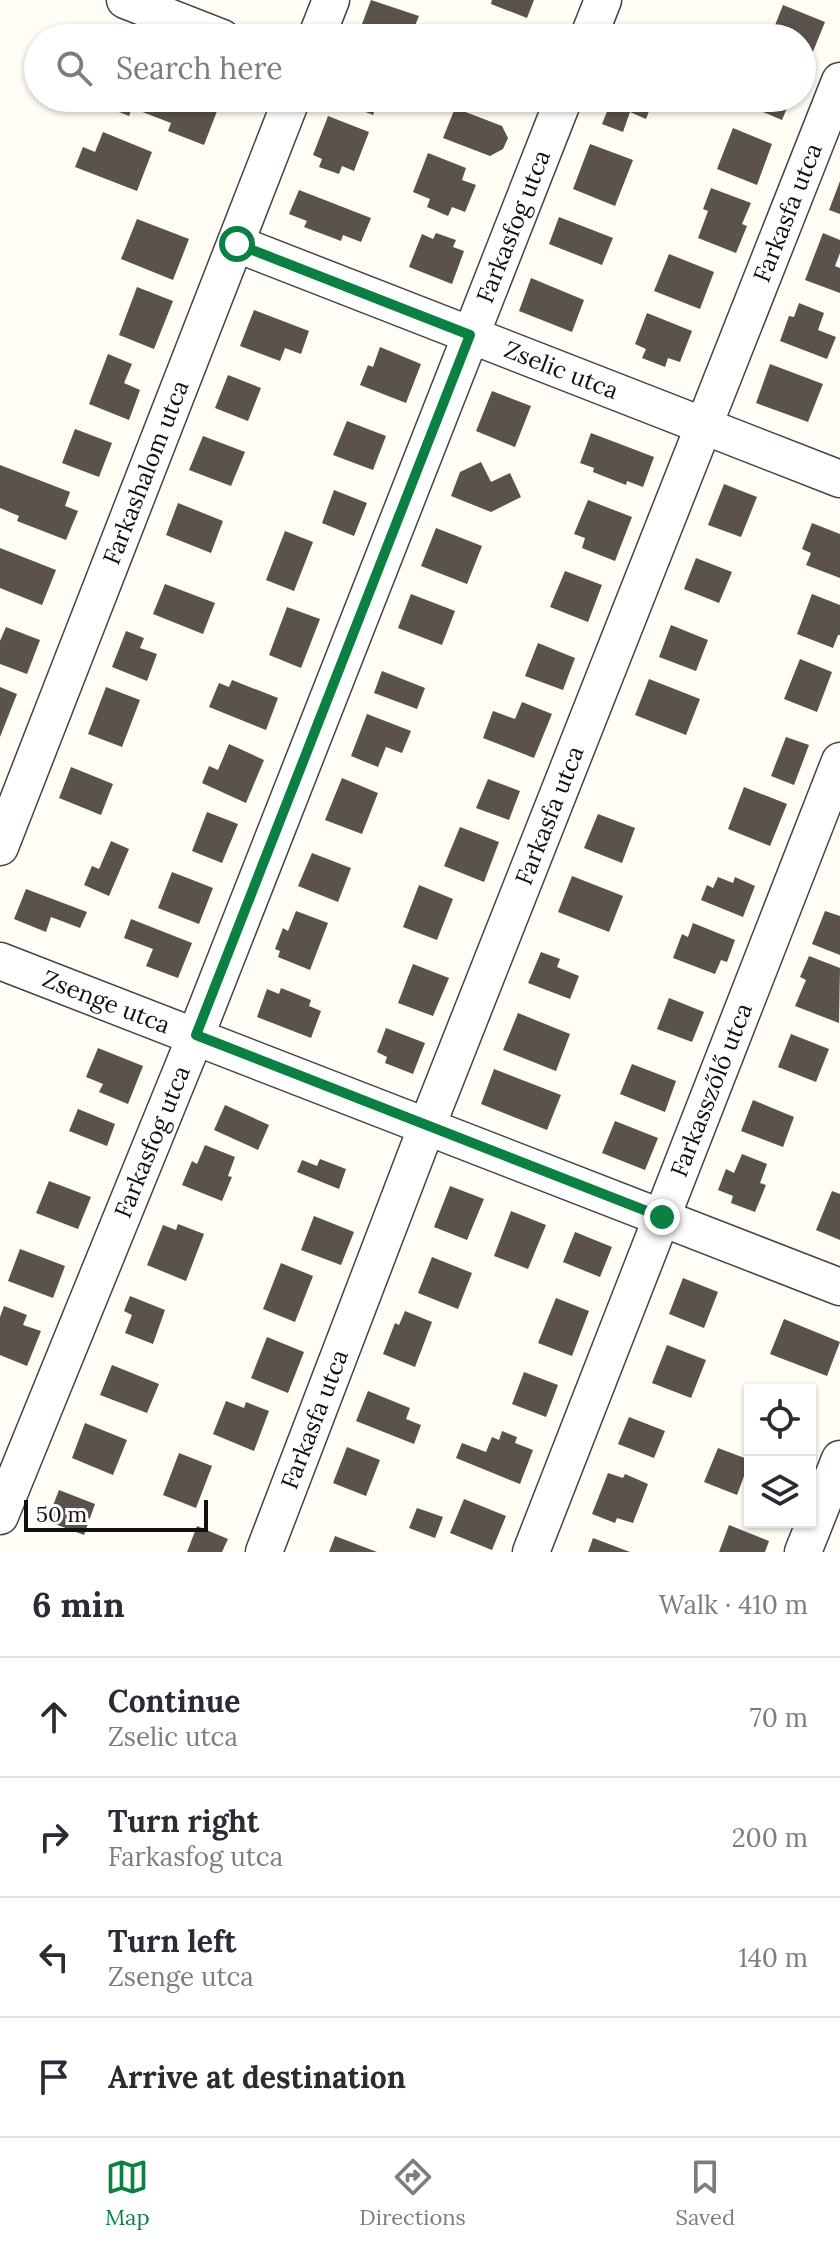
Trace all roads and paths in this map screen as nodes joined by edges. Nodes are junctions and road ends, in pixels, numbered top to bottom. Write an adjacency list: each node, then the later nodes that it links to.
1 (125, 0): 4 (street)
2 (331, 0): 5 (street)
3 (603, 0): 6 (street)
4 (186, 24)
5 (322, 24)
6 (594, 24)
7 (840, 81): 12 (street, Farkasfa utca)
8 (287, 112): 10 (street, Farkashalom utca)
9 (558, 112): 11 (street, Farkasfog utca)
10 (237, 244): 11 (street, Zselic utca); 15 (street, Farkashalom utca)
11 (470, 335): 12 (street, Zselic utca); 17 (street, Farkasfog utca)
12 (703, 428): 13 (street, Zselic utca); 18 (street, Farkasfa utca)
13 (840, 479)
14 (840, 761): 19 (street, Farkasszőlő utca)
15 (0, 847)
16 (0, 961): 17 (street, Zsenge utca)
17 (196, 1035): 18 (street, Zsenge utca); 22 (street, Farkasfog utca)
18 (427, 1126): 19 (street, Zsenge utca); 23 (street, Farkasfa utca)
19 (662, 1217): 20 (street, Zsenge utca); 24 (street, Farkasszőlő utca)
20 (840, 1287)
21 (840, 1459): 25 (street)
22 (0, 1516)
23 (264, 1552)
24 (531, 1552)
25 (803, 1552)

